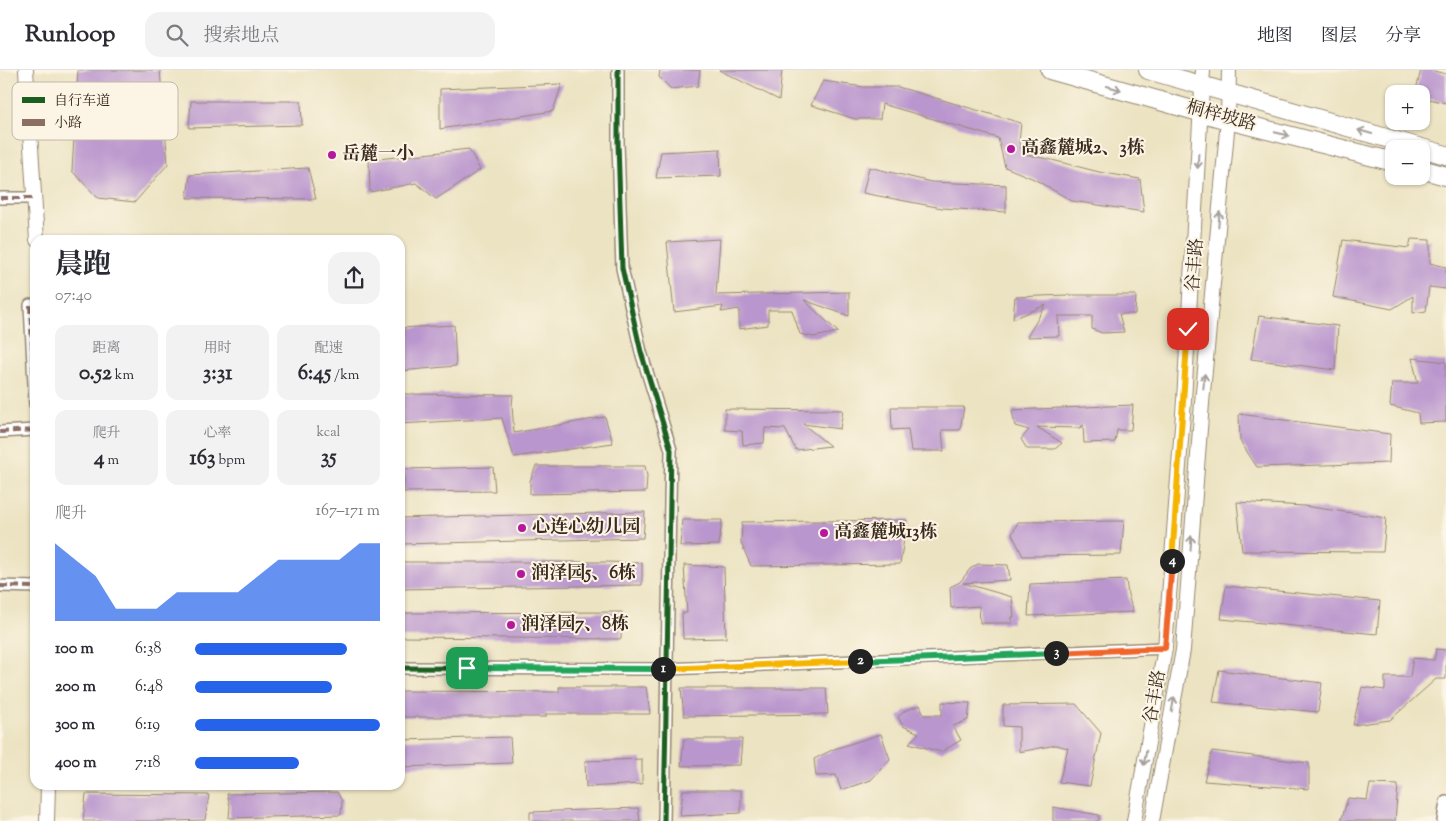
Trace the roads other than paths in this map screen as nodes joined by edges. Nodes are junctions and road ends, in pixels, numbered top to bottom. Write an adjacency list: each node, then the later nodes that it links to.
1 (618, 70): 23 (street)
2 (1050, 70): 7 (main road, 桐梓坡路, one-way to 7)
3 (1148, 70): 5 (main road, 桐梓坡路)
4 (1230, 70): 6 (street, 谷丰路)
5 (1203, 78): 6 (main road, 桐梓坡路); 7 (street, 谷丰路)
6 (1229, 93): 8 (street, 谷丰路); 10 (main road, 桐梓坡路, one-way to 6)
7 (1201, 112): 8 (main road, 桐梓坡路); 21 (street, 谷丰路, one-way to 21)
8 (1228, 120): 11 (main road, 桐梓坡路, one-way to 11); 29 (street, 谷丰路, one-way to 8)
9 (30, 140): 15 (street)
10 (1446, 155)
11 (1385, 160)
12 (1430, 172): 13 (main road)
13 (1446, 176)
14 (0, 198): 15 (street)
15 (34, 198): 16 (street)
16 (37, 235)
17 (30, 430): 18 (street)
18 (0, 432)
19 (0, 586): 20 (street)
20 (30, 587)
21 (1165, 648): 23 (street); 28 (street, 谷丰路, one-way to 28)
22 (405, 668): 23 (street)
23 (667, 669): 27 (street)
24 (48, 790): 26 (street)
25 (1446, 802): 30 (street)
26 (47, 821)
27 (664, 821)
28 (1134, 821)
29 (1152, 821)
30 (1442, 821)

